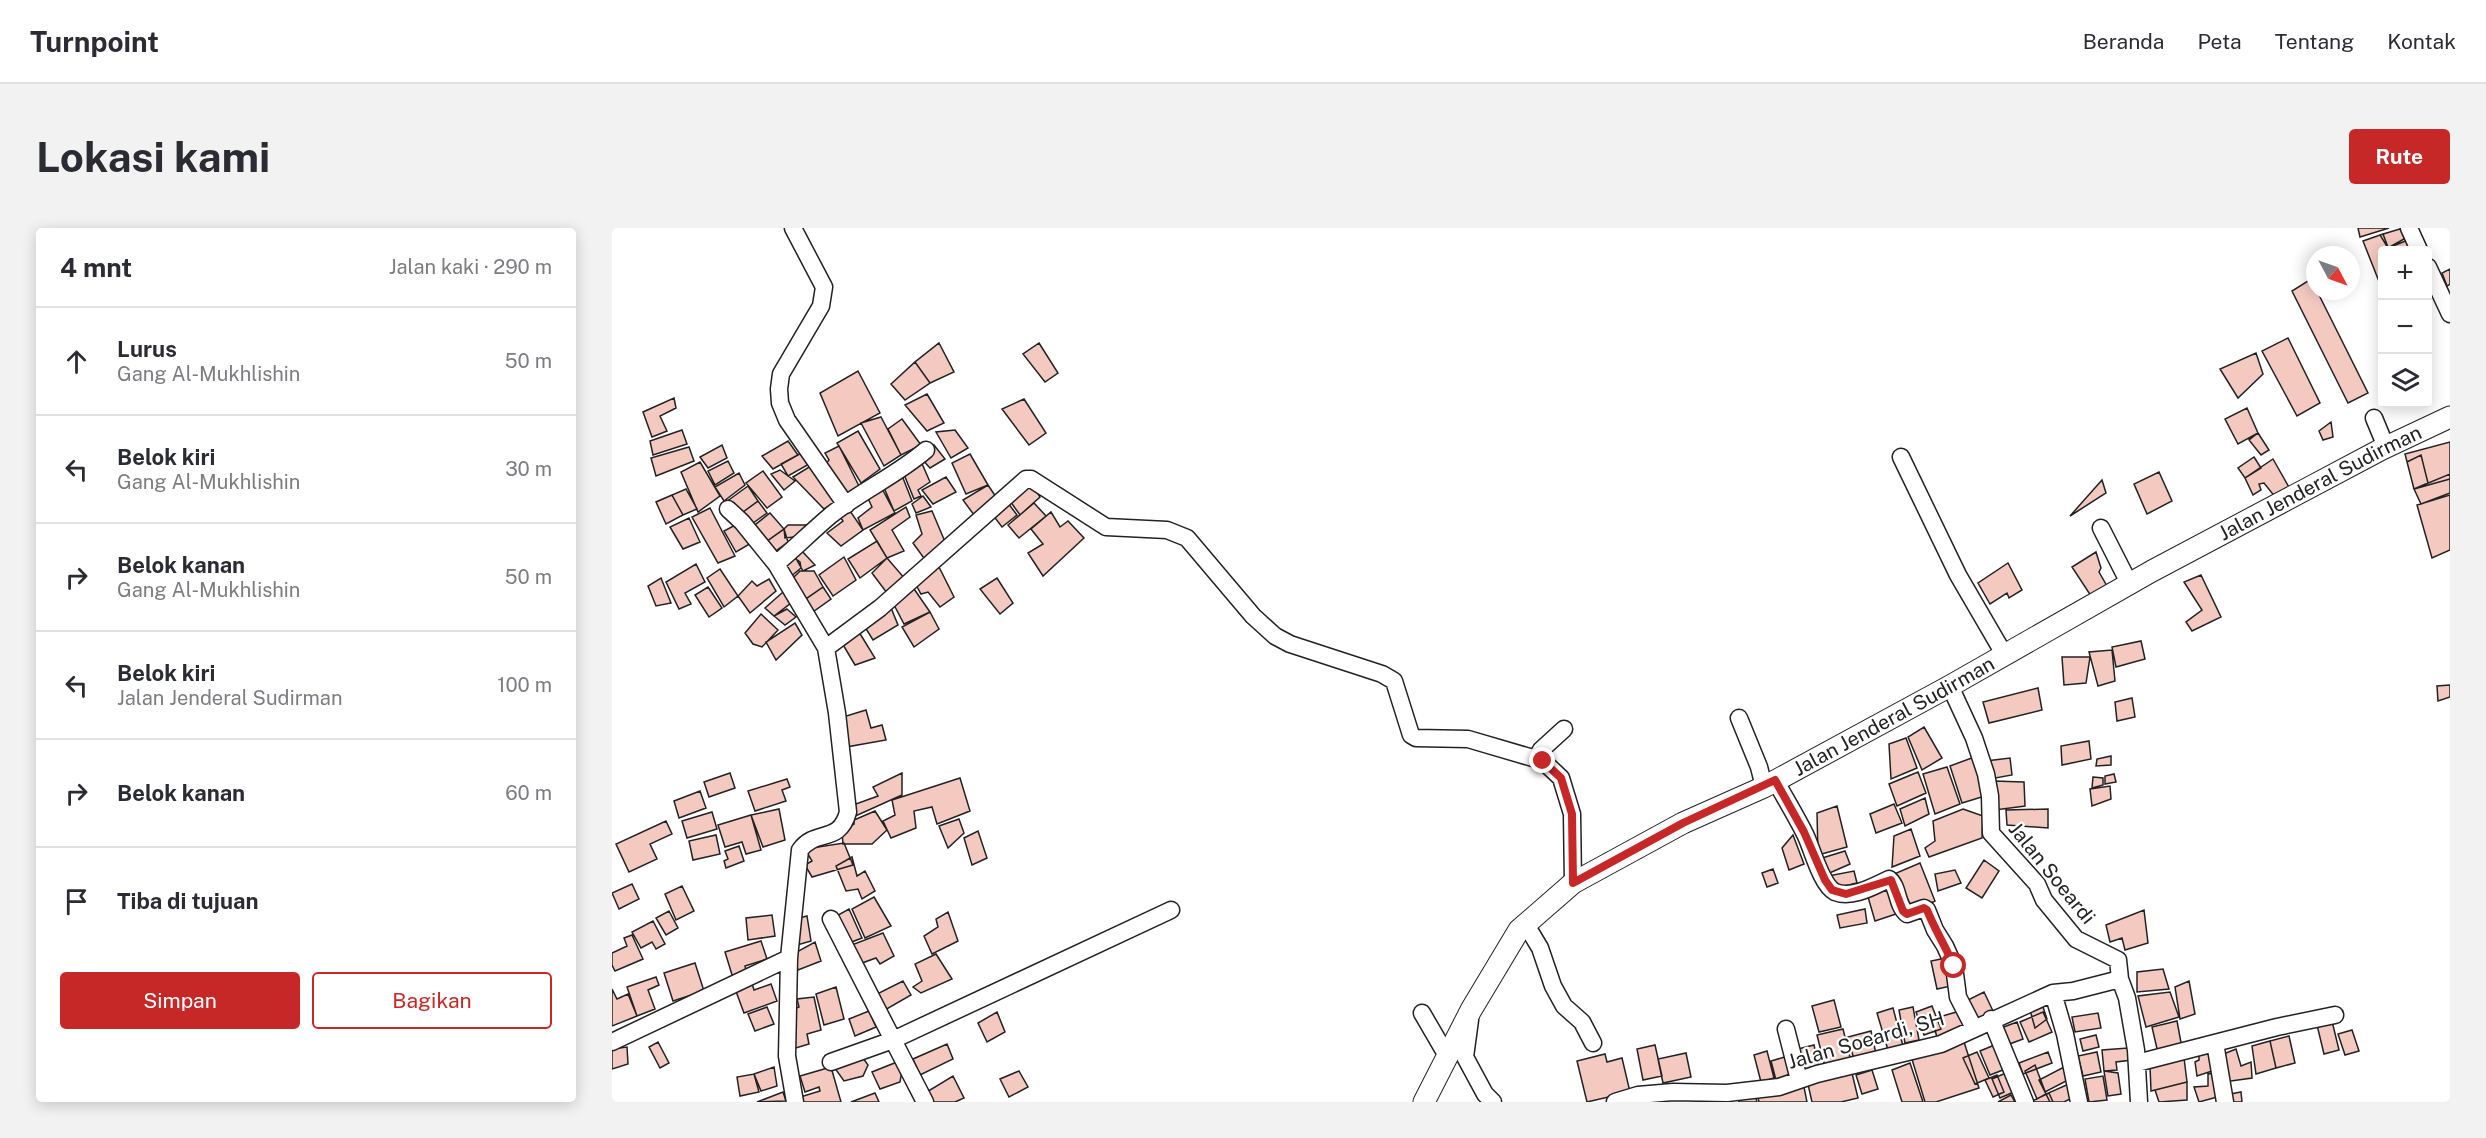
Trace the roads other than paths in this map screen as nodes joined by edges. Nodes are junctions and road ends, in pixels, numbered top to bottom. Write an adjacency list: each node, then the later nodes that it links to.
1 (793, 228): 11 (street)
2 (2409, 228): 3 (street)
3 (2417, 246)
4 (2432, 277): 5 (street)
5 (2450, 314)
6 (2450, 417): 8 (main road, Jalan Jenderal Sudirman)
7 (2374, 418): 8 (street)
8 (2386, 447): 15 (main road, Jalan Jenderal Sudirman)
9 (926, 450): 11 (street)
10 (1901, 457): 17 (street)
11 (846, 505): 14 (street)
12 (728, 509): 14 (street)
13 (2101, 528): 15 (street)
14 (776, 564): 16 (street)
15 (2129, 583): 17 (main road, Jalan Jenderal Sudirman)
16 (826, 648): 21 (street); 27 (street)
17 (2004, 654): 18 (main road, Jalan Jenderal Sudirman)
18 (1950, 686): 22 (main road, Jalan Jenderal Sudirman); 28 (street, Jalan Soeardi)
19 (1740, 718): 22 (street)
20 (1564, 729): 21 (street)
21 (1536, 759): 23 (street)
22 (1770, 784): 23 (main road, Jalan Jenderal Sudirman); 34 (street)
23 (1573, 883): 26 (main road, Jalan Jenderal Sudirman)
24 (1171, 910): 36 (street)
25 (831, 919): 36 (street)
26 (1525, 923): 30 (main road, Jalan Jenderal Sudirman); 38 (street)
27 (789, 958): 37 (street); 45 (street)
28 (2120, 979): 29 (street, Jalan Soeardi, SH); 42 (street, Jalan Soeardi)
29 (2053, 993): 33 (street, Jalan Soeardi, SH); 51 (street)
30 (1471, 1010): 40 (main road, Jalan Jenderal Sudirman); 48 (street)
31 (1422, 1013): 40 (street)
32 (2335, 1015): 39 (street)
33 (1992, 1019): 34 (street, Jalan Soeardi, SH); 50 (street)
34 (1974, 1028): 43 (street, Jalan Soeardi, SH)
35 (1786, 1029): 43 (street)
36 (894, 1040): 41 (street); 46 (street)
37 (612, 1042)
38 (1593, 1043)
39 (2215, 1043): 42 (street); 52 (street)
40 (1447, 1056): 47 (main road, Jalan Jenderal Sudirman)
41 (831, 1062)
42 (2137, 1063): 44 (street, Jalan Soeardi)
43 (1799, 1080): 49 (street, Jalan Soeardi, SH)
44 (2135, 1100)
45 (795, 1102)
46 (926, 1102)
47 (1424, 1102)
48 (1493, 1102)
49 (1615, 1102)
50 (2025, 1102)
51 (2079, 1102)
52 (2225, 1102)

